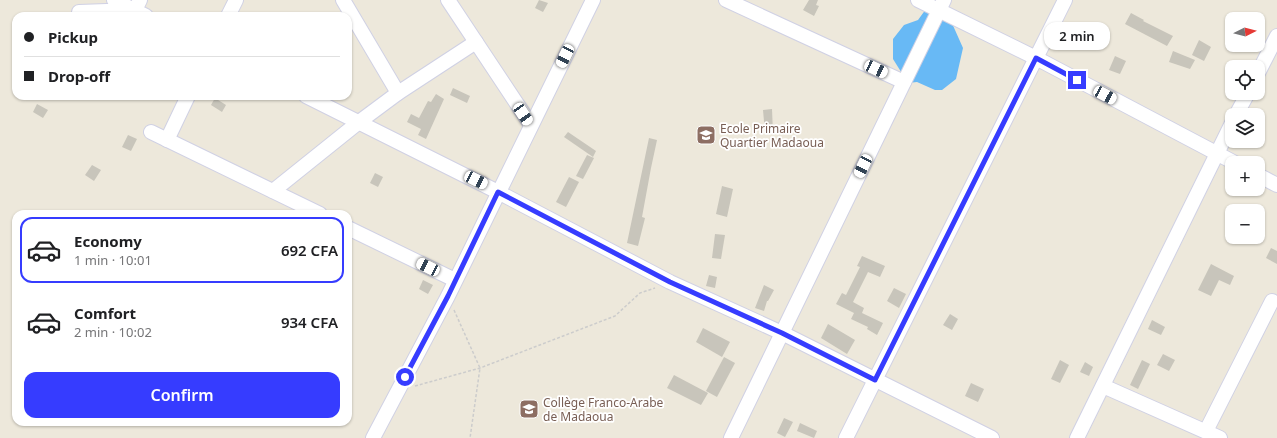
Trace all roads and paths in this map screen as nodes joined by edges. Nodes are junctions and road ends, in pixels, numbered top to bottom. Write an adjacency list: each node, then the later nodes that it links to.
1 (114, 0): 10 (street)
2 (236, 0): 12 (street)
3 (343, 0): 13 (street)
4 (448, 0): 16 (street)
5 (593, 0): 24 (street)
6 (918, 0): 9 (street)
7 (1065, 0): 17 (street)
8 (735, 2): 19 (street)
9 (941, 5): 17 (street); 19 (street)
10 (140, 9): 11 (street)
11 (79, 12)
12 (230, 12)
13 (350, 12)
14 (352, 15): 20 (street)
15 (1277, 36): 18 (street)
16 (476, 42): 20 (street); 24 (street)
17 (1036, 58): 28 (street); 42 (street)
18 (1265, 60)
19 (904, 82): 40 (street)
20 (398, 93): 23 (street)
21 (186, 100): 27 (street)
22 (314, 100): 23 (street)
23 (359, 122): 32 (street); 33 (street)
24 (531, 125): 33 (street)
25 (151, 132): 27 (street)
26 (1225, 137): 28 (street)
27 (167, 140): 32 (street)
28 (1217, 153): 29 (street); 43 (street)
29 (1225, 157)
30 (1265, 179): 31 (street)
31 (1277, 185)
32 (273, 191): 34 (street)
33 (498, 192): 36 (street); 37 (street)
34 (312, 210)
35 (352, 230): 36 (street)
36 (455, 280): 38 (street)
37 (670, 282): 40 (street); 41 (path)
38 (448, 296): 41 (path); 44 (street)
39 (1275, 298): 45 (street)
40 (782, 333): 42 (street); 49 (street)
41 (480, 368): 44 (path); 48 (path)
42 (875, 380): 46 (street); 50 (street)
43 (1103, 386): 45 (street); 52 (street)
44 (398, 390): 47 (street)
45 (1206, 431): 53 (street)
46 (967, 432): 51 (street)
47 (373, 438)
48 (470, 438)
49 (731, 438)
50 (846, 438)
51 (992, 438)
52 (1077, 438)
53 (1220, 438)

